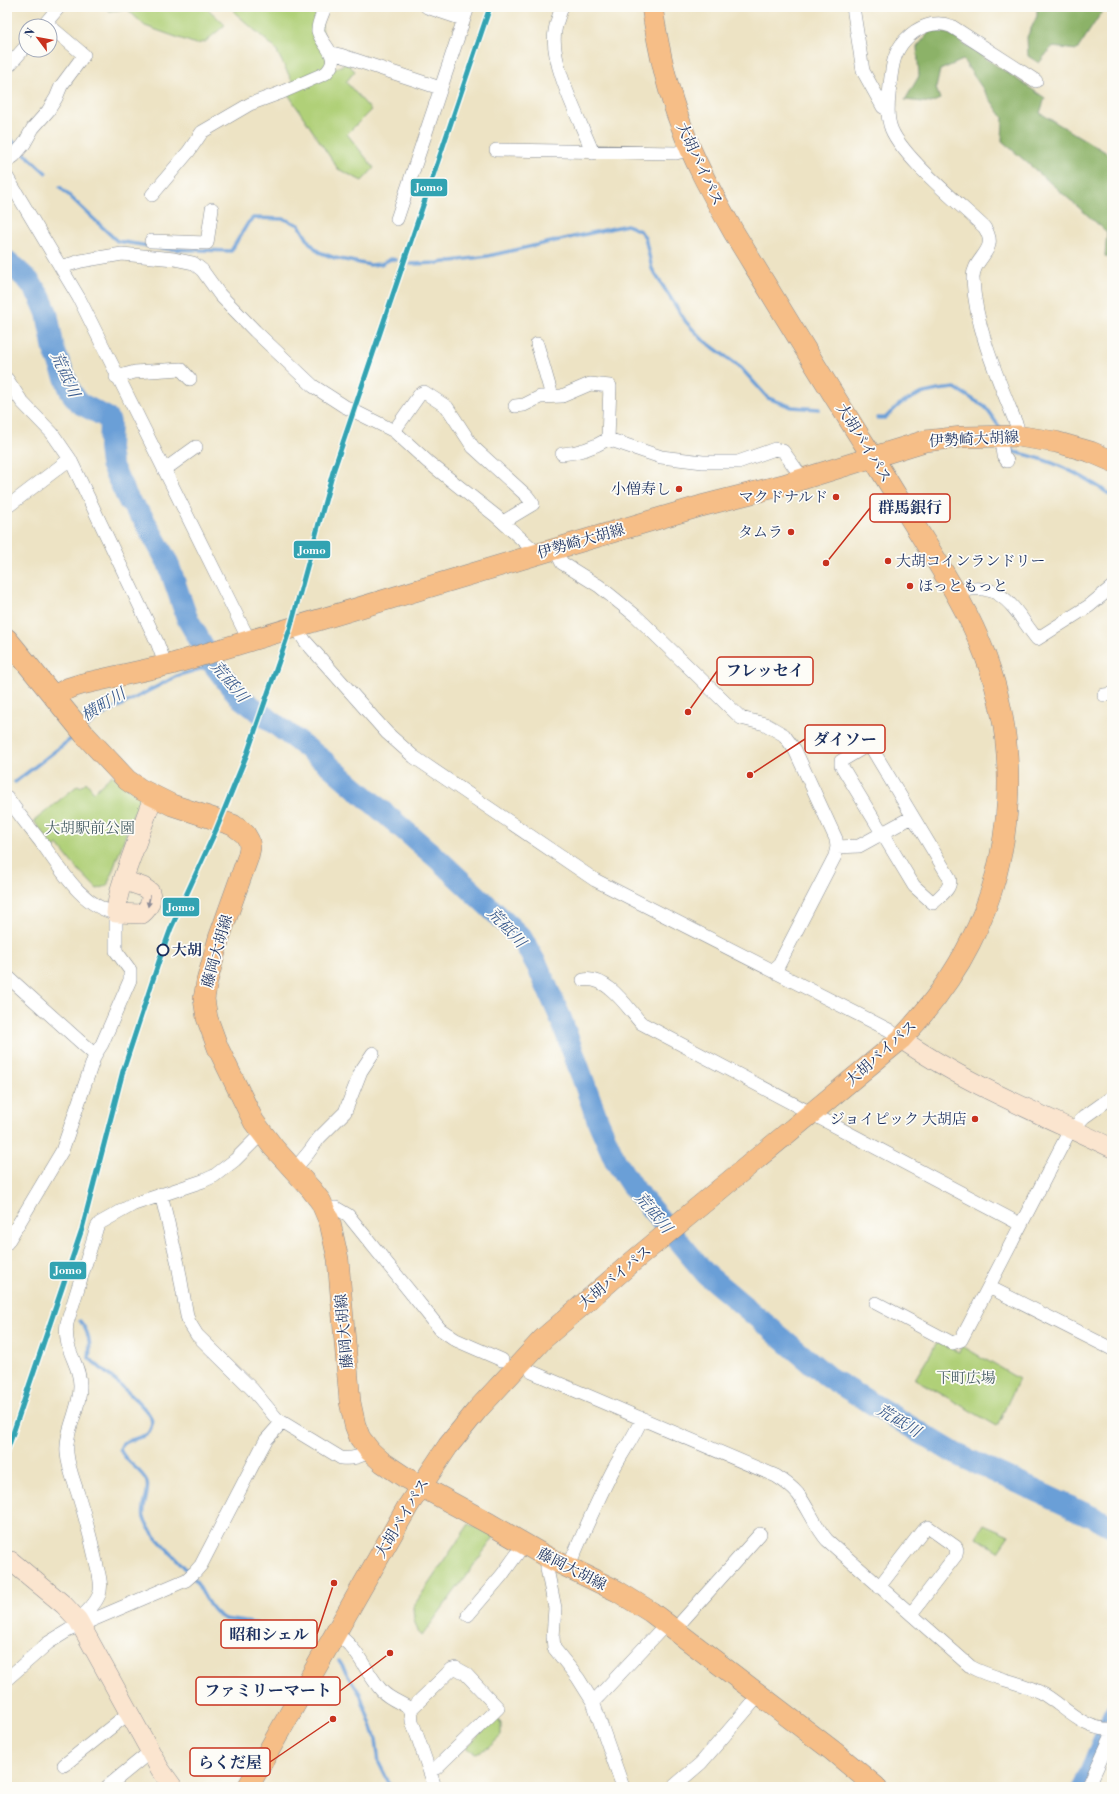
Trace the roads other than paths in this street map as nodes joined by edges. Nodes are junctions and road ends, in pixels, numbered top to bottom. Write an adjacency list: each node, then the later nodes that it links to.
1 (325, 7): 10 (street)
2 (427, 7): 7 (street)
3 (562, 7): 19 (street)
4 (652, 7): 16 (main road, 大胡バイパス)
5 (853, 7): 15 (street)
6 (57, 8): 8 (street)
7 (466, 13): 14 (street)
8 (50, 18)
9 (58, 34): 18 (street)
10 (332, 54): 14 (street); 21 (street)
11 (18, 55): 12 (street)
12 (7, 68)
13 (1036, 81): 15 (street)
14 (440, 88): 23 (street)
15 (888, 110): 33 (street)
16 (690, 149): 19 (street); 37 (main road, 大胡バイパス)
17 (496, 150): 19 (street)
18 (16, 153)
19 (593, 153)
20 (7, 177): 25 (street)
21 (152, 194)
22 (212, 209): 24 (street)
23 (396, 218)
24 (159, 247): 25 (street); 32 (street)
25 (61, 267): 27 (street)
26 (537, 344): 30 (street)
27 (116, 377): 29 (street); 41 (street)
28 (7, 379): 38 (street)
29 (190, 379)
30 (552, 396): 31 (street); 34 (street)
31 (515, 406)
32 (394, 431): 44 (street); 44 (street)
33 (1009, 436): 37 (main road, 伊勢崎大胡線); 39 (street); 40 (main road, 伊勢崎大胡線)
34 (608, 439): 36 (street); 42 (street)
35 (196, 447): 41 (street)
36 (562, 454)
37 (872, 456): 42 (main road, 伊勢崎大胡線); 47 (main road, 大胡バイパス)
38 (70, 459): 43 (street); 51 (street)
39 (1007, 461)
40 (1112, 461)
41 (164, 470): 50 (street)
42 (803, 479): 45 (main road, 伊勢崎大胡線)
43 (7, 507)
44 (503, 522): 45 (street)
45 (547, 552): 48 (main road, 伊勢崎大胡線); 57 (street)
46 (1112, 587): 47 (street)
47 (955, 593): 63 (main road, 大胡バイパス)
48 (296, 627): 50 (main road, 伊勢崎大胡線); 60 (street)
49 (7, 639): 52 (main road, 藤岡大胡線)
50 (247, 641): 51 (main road, 伊勢崎大胡線)
51 (169, 665): 52 (main road, 伊勢崎大胡線)
52 (54, 696): 53 (main road, 藤岡大胡線)
53 (154, 796): 58 (street); 69 (main road, 藤岡大胡線)
54 (7, 797): 59 (street)
55 (912, 816): 56 (street); 56 (street); 56 (street)
56 (882, 834): 57 (street)
57 (837, 847): 60 (street)
58 (123, 880): 59 (street); 59 (street, one-way to 59)
59 (116, 913): 65 (street)
60 (775, 972): 63 (street)
61 (7, 976): 65 (street)
62 (583, 980): 67 (street)
63 (901, 1039): 67 (main road, 大胡バイパス); 68 (street)
64 (373, 1053): 71 (street)
65 (95, 1055): 75 (street)
66 (1112, 1097): 68 (street)
67 (812, 1114): 74 (street); 84 (main road, 大胡バイパス)
68 (1071, 1129): 70 (street); 74 (street)
69 (262, 1133): 71 (main road, 藤岡大胡線); 72 (street)
70 (1112, 1148)
71 (294, 1170): 73 (main road, 藤岡大胡線)
72 (162, 1194): 82 (street); 93 (street)
73 (324, 1208): 79 (street); 83 (main road, 藤岡大胡線)
74 (1020, 1224): 76 (street)
75 (7, 1243)
76 (989, 1287): 77 (street); 78 (street)
77 (876, 1303)
78 (1112, 1349)
79 (502, 1360)
80 (532, 1372): 81 (street)
81 (642, 1418): 89 (street); 90 (street)
82 (281, 1423): 83 (street); 93 (street)
83 (370, 1452): 84 (main road, 藤岡大胡線)
84 (420, 1486): 86 (main road, 藤岡大胡線); 95 (main road, 大胡バイパス)
85 (760, 1534): 94 (street)
86 (525, 1543): 87 (main road, 藤岡大胡線); 92 (street)
87 (547, 1557): 89 (main road, 藤岡大胡線); 98 (street)
88 (9, 1560): 93 (street)
89 (568, 1568): 94 (main road, 藤岡大胡線)
90 (879, 1587): 91 (street); 91 (street)
91 (911, 1614): 101 (street)
92 (468, 1615)
93 (79, 1622): 96 (street); 100 (street)
94 (671, 1626): 97 (main road, 藤岡大胡線); 98 (street)
95 (335, 1633): 99 (street); 107 (main road, 大胡バイパス)
96 (7, 1679)
97 (760, 1694): 110 (street); 111 (main road, 藤岡大胡線)
98 (593, 1702): 109 (street)
99 (411, 1709): 104 (street); 104 (street)
100 (129, 1712): 102 (street); 103 (street)
101 (1111, 1731): 112 (street)
102 (151, 1751): 105 (street); 106 (street)
103 (64, 1765)
104 (430, 1771): 108 (street)
105 (107, 1787)
106 (173, 1787)
107 (248, 1787)
108 (435, 1787)
109 (623, 1787)
110 (673, 1787)
111 (876, 1787)
112 (1088, 1787)

